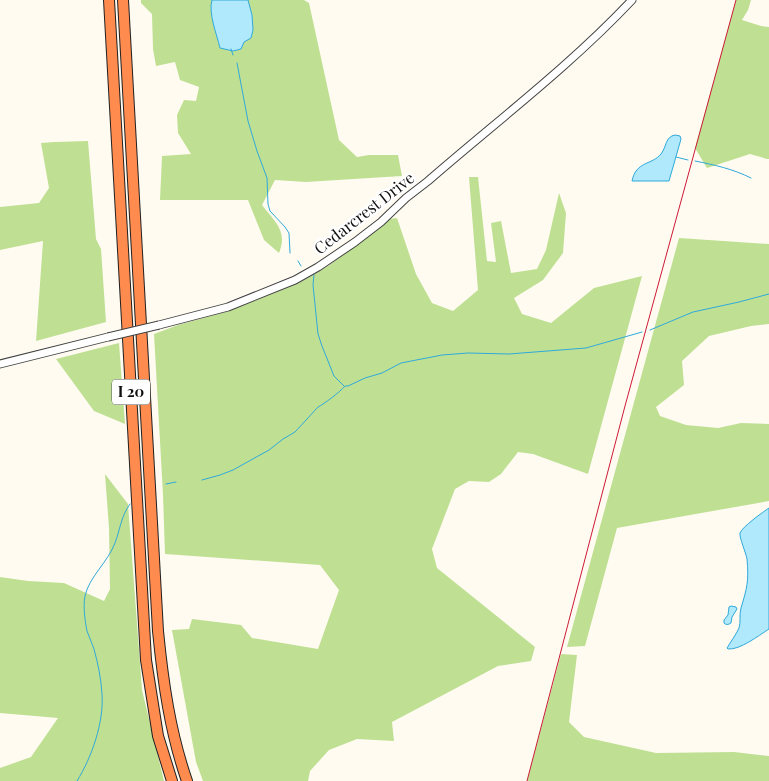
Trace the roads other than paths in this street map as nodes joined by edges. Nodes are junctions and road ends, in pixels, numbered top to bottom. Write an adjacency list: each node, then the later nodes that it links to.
1 (109, 0): 5 (highway, I 20)
2 (123, 0): 6 (highway, I 20)
3 (632, 0): 4 (street, Cedarcrest Drive, bridge)
4 (0, 364)
5 (172, 781)
6 (187, 781)

